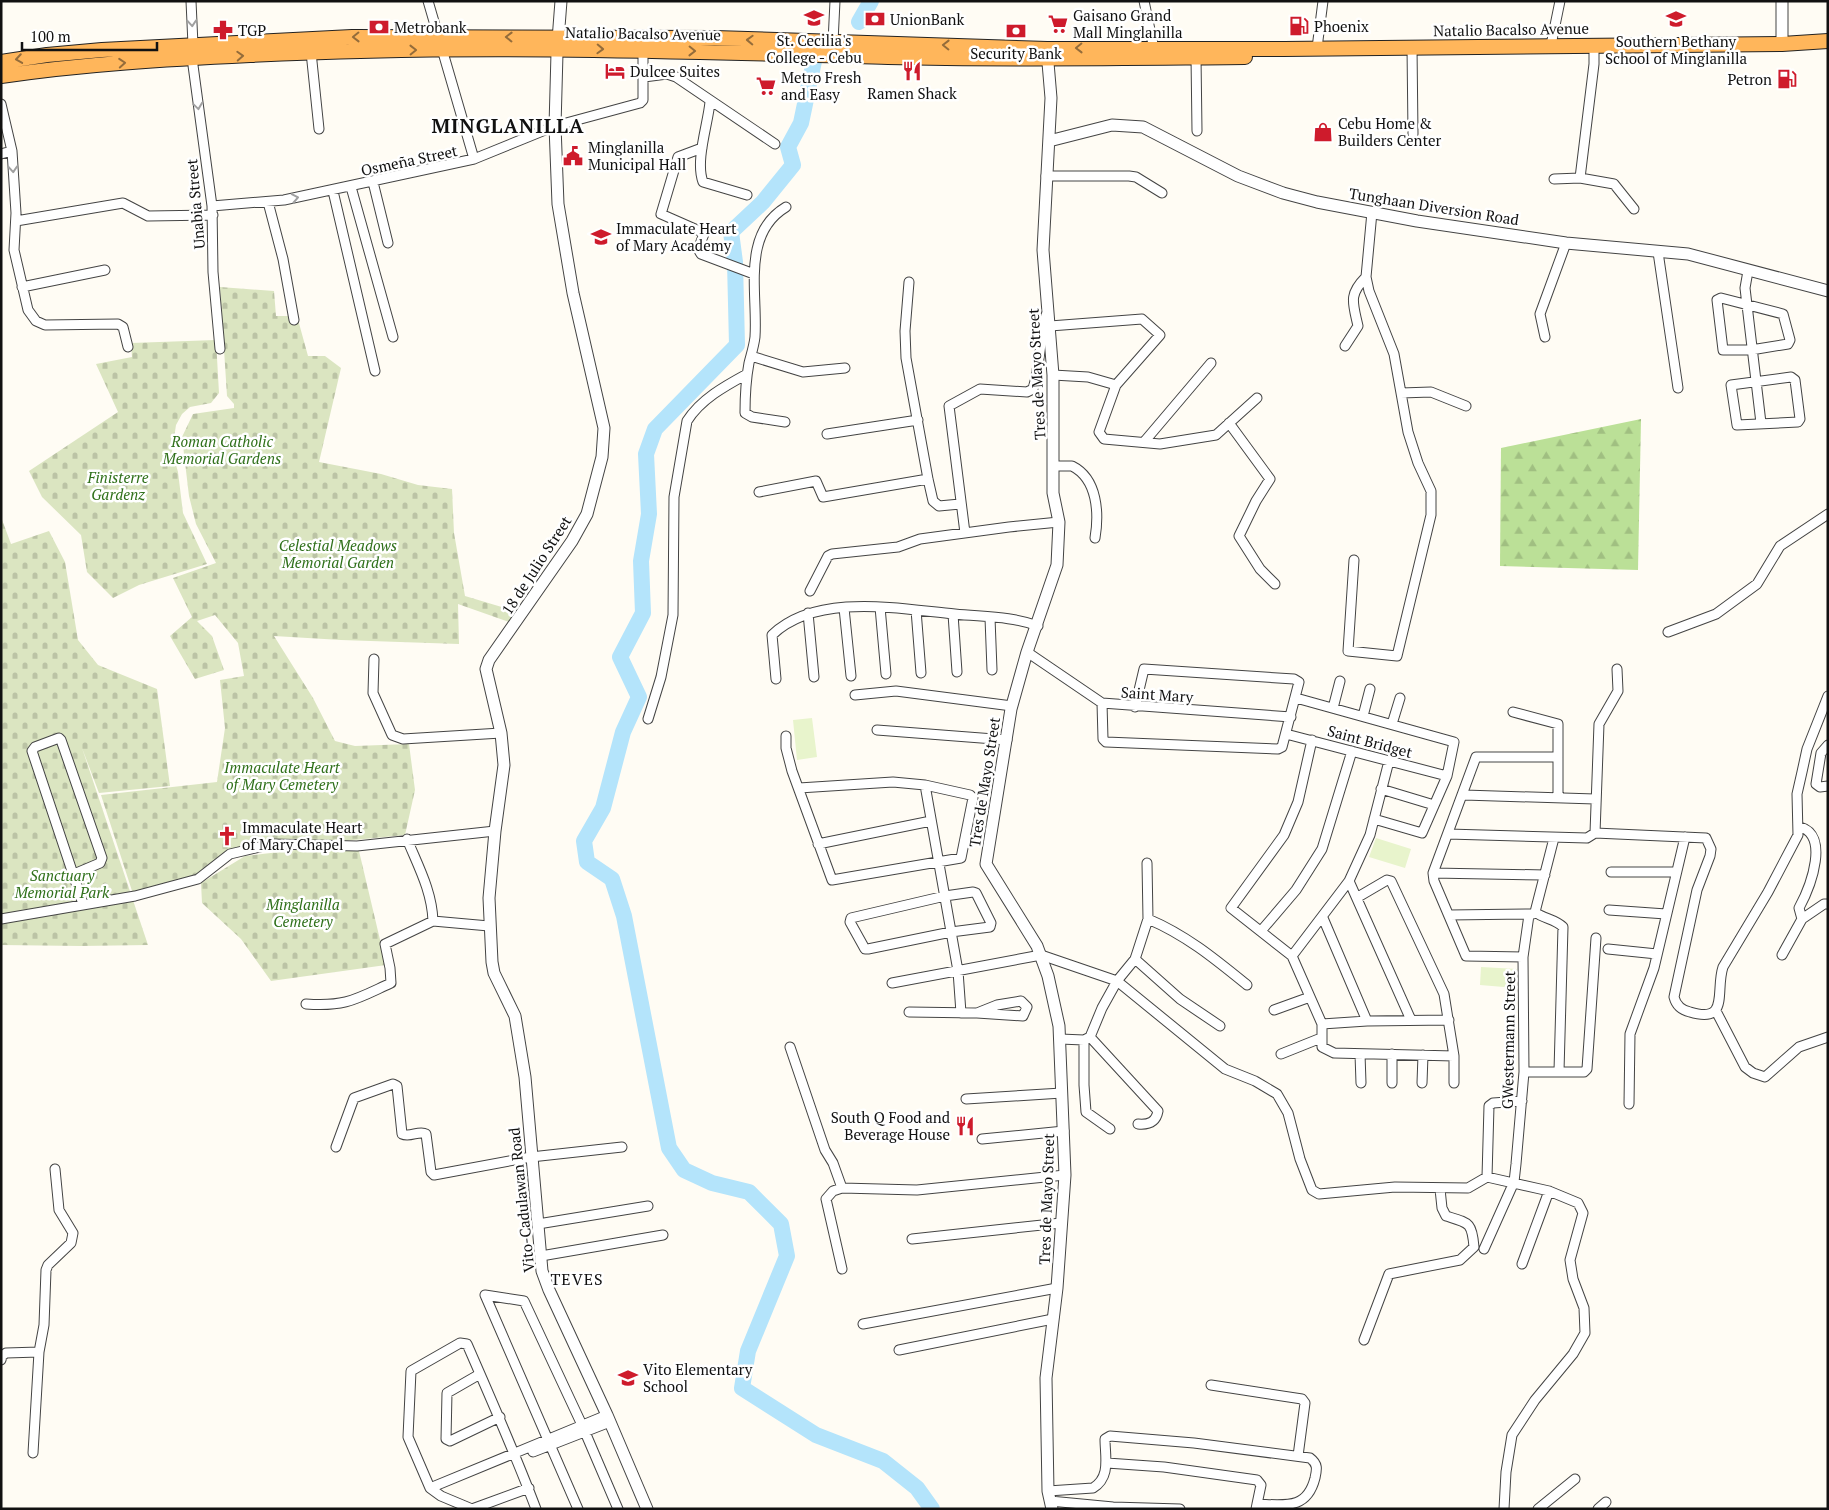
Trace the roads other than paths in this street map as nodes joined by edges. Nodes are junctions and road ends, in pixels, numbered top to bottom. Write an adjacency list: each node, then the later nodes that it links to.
1 (191, 1): 21 (street, Unabia Street, one-way to 21)
2 (428, 1): 12 (street)
3 (561, 1): 10 (street, 18 de Julio Street)
4 (835, 1): 11 (street)
5 (1144, 1): 18 (street)
6 (1323, 1): 17 (street)
7 (1560, 1): 14 (street)
8 (1782, 1): 13 (street)
9 (1828, 41): 13 (highway, Natalio Bacalso Avenue)
10 (558, 42): 11 (highway, Natalio Bacalso Avenue, one-way to 10); 12 (highway, Natalio Bacalso Avenue); 20 (highway, Natalio Bacalso Avenue, one-way to 20); 30 (street, 18 de Julio Street)
11 (833, 42): 23 (highway, Natalio Bacalso Avenue, one-way to 11)
12 (441, 43): 21 (highway, Natalio Bacalso Avenue, one-way to 21); 22 (highway, Natalio Bacalso Avenue, one-way to 12); 39 (street)
13 (1782, 44): 15 (highway, Natalio Bacalso Avenue)
14 (1551, 45): 15 (highway, Natalio Bacalso Avenue); 16 (highway, Natalio Bacalso Avenue)
15 (1594, 45): 42 (street)
16 (1412, 47): 17 (highway, Natalio Bacalso Avenue); 33 (street)
17 (1317, 48): 19 (highway, Natalio Bacalso Avenue)
18 (1154, 49): 19 (highway, Natalio Bacalso Avenue); 23 (highway, Natalio Bacalso Avenue, one-way to 23)
19 (1284, 49): 24 (highway, Natalio Bacalso Avenue)
20 (643, 50): 23 (highway, Natalio Bacalso Avenue, one-way to 23); 27 (street, Osmeña Street)
21 (192, 51): 22 (highway, Natalio Bacalso Avenue, one-way to 22); 25 (highway, Natalio Bacalso Avenue, one-way to 25); 26 (highway, Natalio Bacalso Avenue, one-way to 21); 51 (street, Unabia Street, one-way to 51)
22 (312, 52): 31 (street)
23 (1047, 54): 24 (highway, Natalio Bacalso Avenue); 34 (street, Tres de Mayo Street)
24 (1196, 57): 32 (street)
25 (1, 62)
26 (1, 76)
27 (644, 77): 28 (street); 30 (street, Osmeña Street)
28 (710, 102): 35 (street); 36 (street)
29 (1, 104): 37 (street)
30 (555, 126): 39 (street, Osmeña Street); 137 (street, 18 de Julio Street)
31 (319, 129)
32 (1197, 131)
33 (1413, 134)
34 (1049, 140): 40 (street, Tres de Mayo Street); 52 (street, Tunghaan Diversion Road)
35 (775, 144)
36 (702, 148): 47 (street); 59 (street)
37 (12, 151): 38 (street); 53 (street, one-way to 53)
38 (1, 154)
39 (474, 159): 43 (street, Osmeña Street)
40 (1046, 176): 46 (street); 64 (street, Tres de Mayo Street)
41 (1554, 178): 42 (street)
42 (1580, 178): 50 (street)
43 (373, 182): 44 (street, Osmeña Street); 55 (street)
44 (351, 187): 45 (street, Osmeña Street); 68 (street)
45 (333, 191): 48 (street, Osmeña Street, one-way to 45); 77 (street)
46 (1162, 193)
47 (747, 195)
48 (268, 202): 51 (street, Osmeña Street); 66 (street)
49 (786, 207): 59 (street)
50 (1634, 209)
51 (212, 211): 53 (street, Osmeña Street); 72 (street, Unabia Street)
52 (1372, 212): 54 (street, Tunghaan Diversion Road); 60 (street)
53 (16, 221): 62 (street)
54 (1566, 242): 56 (street, Tunghaan Diversion Road); 69 (street)
55 (388, 243)
56 (1658, 252): 58 (street, Tunghaan Diversion Road); 82 (street)
57 (105, 270): 62 (street)
58 (1748, 271): 63 (street, Tunghaan Diversion Road); 65 (street)
59 (754, 274): 74 (street)
60 (1366, 277): 70 (street); 83 (street)
61 (910, 282): 86 (street)
62 (22, 286): 71 (street)
63 (1828, 291)
64 (1048, 305): 67 (street, Tres de Mayo Street); 95 (street)
65 (1746, 305): 73 (street); 73 (street); 73 (street)
66 (294, 320)
67 (1050, 326): 79 (street, Tres de Mayo Street); 81 (street)
68 (393, 337)
69 (1545, 337)
70 (1345, 346)
71 (128, 347)
72 (220, 348)
73 (1751, 350): 80 (street)
74 (750, 356): 76 (street); 78 (street)
75 (1211, 363): 91 (street)
76 (845, 368)
77 (375, 371)
78 (747, 374): 87 (street); 134 (street)
79 (1053, 375): 81 (street); 92 (street, Tres de Mayo Street)
80 (1757, 380): 89 (street); 89 (street); 89 (street)
81 (1116, 385): 91 (street)
82 (1678, 388)
83 (1401, 393): 85 (street); 100 (street)
84 (1257, 398): 88 (street)
85 (1466, 406)
86 (918, 420): 90 (street); 93 (street)
87 (785, 422)
88 (1229, 423): 91 (street); 101 (street)
89 (1761, 424)
90 (827, 434)
91 (1144, 442)
92 (1053, 466): 97 (street, Tres de Mayo Street); 99 (street)
93 (928, 479): 94 (street); 95 (street)
94 (759, 492)
95 (960, 504): 98 (street)
96 (1828, 514): 110 (street)
97 (1059, 522): 98 (street); 109 (street, Tres de Mayo Street)
98 (965, 533): 102 (street)
99 (1095, 538)
100 (1354, 560)
101 (1276, 584)
102 (810, 591)
103 (880, 607): 104 (street); 105 (street); 117 (street)
104 (844, 608): 106 (street); 118 (street)
105 (916, 610): 107 (street); 116 (street)
106 (808, 613): 119 (street); 120 (street)
107 (953, 614): 108 (street); 115 (street)
108 (990, 618): 109 (street); 114 (street)
109 (1038, 626): 111 (street, Tres de Mayo Street)
110 (1668, 632)
111 (1031, 655): 127 (street, Saint Mary); 128 (street, Tres de Mayo Street)
112 (374, 659): 137 (street)
113 (1617, 669): 153 (street)
114 (992, 670)
115 (957, 672)
116 (922, 673)
117 (886, 674)
118 (851, 676)
119 (814, 677)
120 (776, 679)
121 (1340, 681): 130 (street)
122 (1370, 690): 132 (street)
123 (855, 695): 128 (street)
124 (1828, 696): 157 (street)
125 (1296, 698): 129 (street); 130 (street); 133 (street)
126 (1400, 698): 135 (street)
127 (1102, 703): 129 (street, Saint Mary); 138 (street)
128 (1012, 706): 140 (street, Tres de Mayo Street)
129 (1134, 707): 133 (street, Saint Mary)
130 (1333, 708): 132 (street)
131 (1513, 712): 144 (street)
132 (1362, 716): 135 (street)
133 (1291, 717): 138 (street)
134 (648, 719)
135 (1392, 724): 146 (street)
136 (878, 730): 140 (street)
137 (501, 734): 158 (street, 18 de Julio Street)
138 (1286, 734): 141 (street, Saint Bridget)
139 (786, 736): 149 (street)
140 (1007, 740): 192 (street, Tres de Mayo Street)
141 (1312, 740): 143 (street, Saint Bridget); 187 (street)
142 (1828, 745): 148 (street)
143 (1352, 751): 145 (street, Saint Bridget); 187 (street)
144 (1558, 757): 151 (street); 152 (street)
145 (1390, 761): 146 (street, Saint Bridget); 150 (street)
146 (1447, 776): 154 (street)
147 (925, 784): 149 (street); 156 (street); 165 (street)
148 (1828, 786)
149 (799, 788): 164 (street)
150 (1381, 789): 154 (street); 155 (street)
151 (1464, 795): 152 (street); 160 (street)
152 (1558, 798): 153 (street)
153 (1595, 799): 159 (street)
154 (1434, 805): 155 (street)
155 (1374, 819): 172 (street)
156 (931, 821): 164 (street); 165 (street)
157 (1800, 827): 184 (street); 205 (street)
158 (495, 831): 163 (street); 186 (street, 18 de Julio Street)
159 (1595, 833): 161 (street); 162 (street)
160 (1448, 834): 162 (street); 169 (street)
161 (1685, 837): 168 (street); 205 (street)
162 (1554, 838): 171 (street, GWestermann Street)
163 (407, 839): 175 (street); 185 (street)
164 (818, 844): 165 (street)
165 (938, 860): 173 (street)
166 (1146, 863): 183 (street)
167 (1611, 872): 168 (street)
168 (1676, 872): 179 (street)
169 (1433, 873): 171 (street); 180 (street)
170 (74, 874): 170 (street); 175 (street)
171 (1545, 875): 178 (street, GWestermann Street)
172 (1350, 881): 174 (street); 181 (street)
173 (945, 896): 188 (street); 188 (street); 188 (street)
174 (1358, 897): 209 (street); 210 (street)
175 (83, 904): 182 (street)
176 (1828, 904): 184 (street)
177 (1609, 910): 179 (street)
178 (1532, 913): 180 (street); 195 (street, GWestermann Street); 224 (street)
179 (1666, 914): 191 (street)
180 (1449, 915): 195 (street)
181 (1322, 918): 194 (street); 211 (street)
182 (1, 919)
183 (1148, 919): 196 (street); 201 (street)
184 (1802, 919): 193 (street)
185 (433, 921): 186 (street); 203 (street)
186 (489, 926): 197 (street, 18 de Julio Street)
187 (1261, 931): 194 (street)
188 (951, 932): 198 (street)
189 (1596, 938): 224 (street)
190 (1608, 950): 191 (street)
191 (1657, 954): 233 (street)
192 (1041, 955): 198 (street); 199 (street); 216 (street, Tres de Mayo Street)
193 (1782, 955)
194 (1292, 956): 202 (street)
195 (1523, 957): 225 (street, GWestermann Street)
196 (1135, 959): 199 (street); 213 (street)
197 (492, 962): 240 (street, Vito-Cadulawan Road)
198 (958, 971): 200 (street); 207 (street)
199 (1117, 981): 217 (street); 246 (street)
200 (892, 983)
201 (1247, 985)
202 (1310, 997): 204 (street); 212 (street)
203 (306, 1004)
204 (1274, 1010)
205 (1716, 1011): 214 (street)
206 (909, 1012): 207 (street)
207 (961, 1013): 208 (street)
208 (977, 1013): 208 (street)
209 (1411, 1020): 210 (street); 211 (street)
210 (1449, 1020): 223 (street)
211 (1367, 1021): 212 (street)
212 (1322, 1024): 215 (street)
213 (1220, 1026)
214 (1828, 1037)
215 (1321, 1038): 219 (street); 220 (street)
216 (1060, 1039): 217 (street); 230 (street, Tres de Mayo Street)
217 (1087, 1039): 234 (street); 235 (street)
218 (790, 1047): 245 (street)
219 (1281, 1054)
220 (1360, 1054): 221 (street); 226 (street)
221 (1392, 1054): 222 (street); 227 (street)
222 (1423, 1055): 223 (street); 228 (street)
223 (1454, 1056): 229 (street)
224 (1559, 1071): 225 (street)
225 (1524, 1072): 232 (street, GWestermann Street)
226 (1361, 1083)
227 (1392, 1083)
228 (1422, 1083)
229 (1454, 1083)
230 (1062, 1093): 231 (street); 236 (street, Tres de Mayo Street)
231 (966, 1099)
232 (1522, 1101): 243 (street); 244 (street, GWestermann Street)
233 (1629, 1104)
234 (1138, 1124)
235 (1110, 1130)
236 (1064, 1131): 237 (street); 242 (street, Tres de Mayo Street)
237 (982, 1139)
238 (336, 1147): 240 (street)
239 (622, 1147): 240 (street)
240 (531, 1157): 249 (street, Vito-Cadulawan Road)
241 (55, 1169): 262 (street)
242 (1065, 1175): 245 (street); 250 (street, Tres de Mayo Street)
243 (1487, 1177): 244 (street); 246 (street)
244 (1514, 1182): 247 (street); 253 (street, GWestermann Street)
245 (842, 1188): 256 (street)
246 (1440, 1189): 260 (street)
247 (1549, 1191): 255 (street); 286 (street)
248 (648, 1206): 249 (street)
249 (538, 1224): 254 (street, Vito-Cadulawan Road)
250 (1061, 1224): 252 (street); 257 (street, Tres de Mayo Street)
251 (664, 1235): 254 (street)
252 (912, 1239)
253 (1484, 1249)
254 (541, 1256): 267 (street, Vito-Cadulawan Road)
255 (1522, 1264)
256 (842, 1269)
257 (1057, 1288): 258 (street, Tres de Mayo Street); 259 (street)
258 (1053, 1319): 261 (street); 277 (street, Tres de Mayo Street)
259 (863, 1324)
260 (1364, 1340)
261 (899, 1350)
262 (39, 1352): 263 (street); 270 (street)
263 (1, 1360)
264 (480, 1374): 266 (street); 266 (street); 275 (street)
265 (1211, 1385): 272 (street)
266 (500, 1418): 271 (street)
267 (609, 1418): 268 (street); 284 (street, Vito-Cadulawan Road)
268 (584, 1428): 269 (street); 269 (street); 283 (street)
269 (550, 1442): 271 (street); 282 (street)
270 (33, 1453)
271 (516, 1455): 275 (street); 276 (street)
272 (1298, 1456): 273 (street); 279 (street)
273 (1107, 1463): 277 (street); 279 (street)
274 (1575, 1479): 287 (street)
275 (430, 1488): 280 (street)
276 (528, 1488): 280 (street); 281 (street)
277 (1050, 1500): 285 (street)
278 (1606, 1502): 288 (street)
279 (1256, 1506)
280 (472, 1509)
281 (536, 1509)
282 (578, 1509)
283 (618, 1509)
284 (646, 1509)
285 (1180, 1509)
286 (1504, 1509)
287 (1538, 1509)
288 (1598, 1509)

